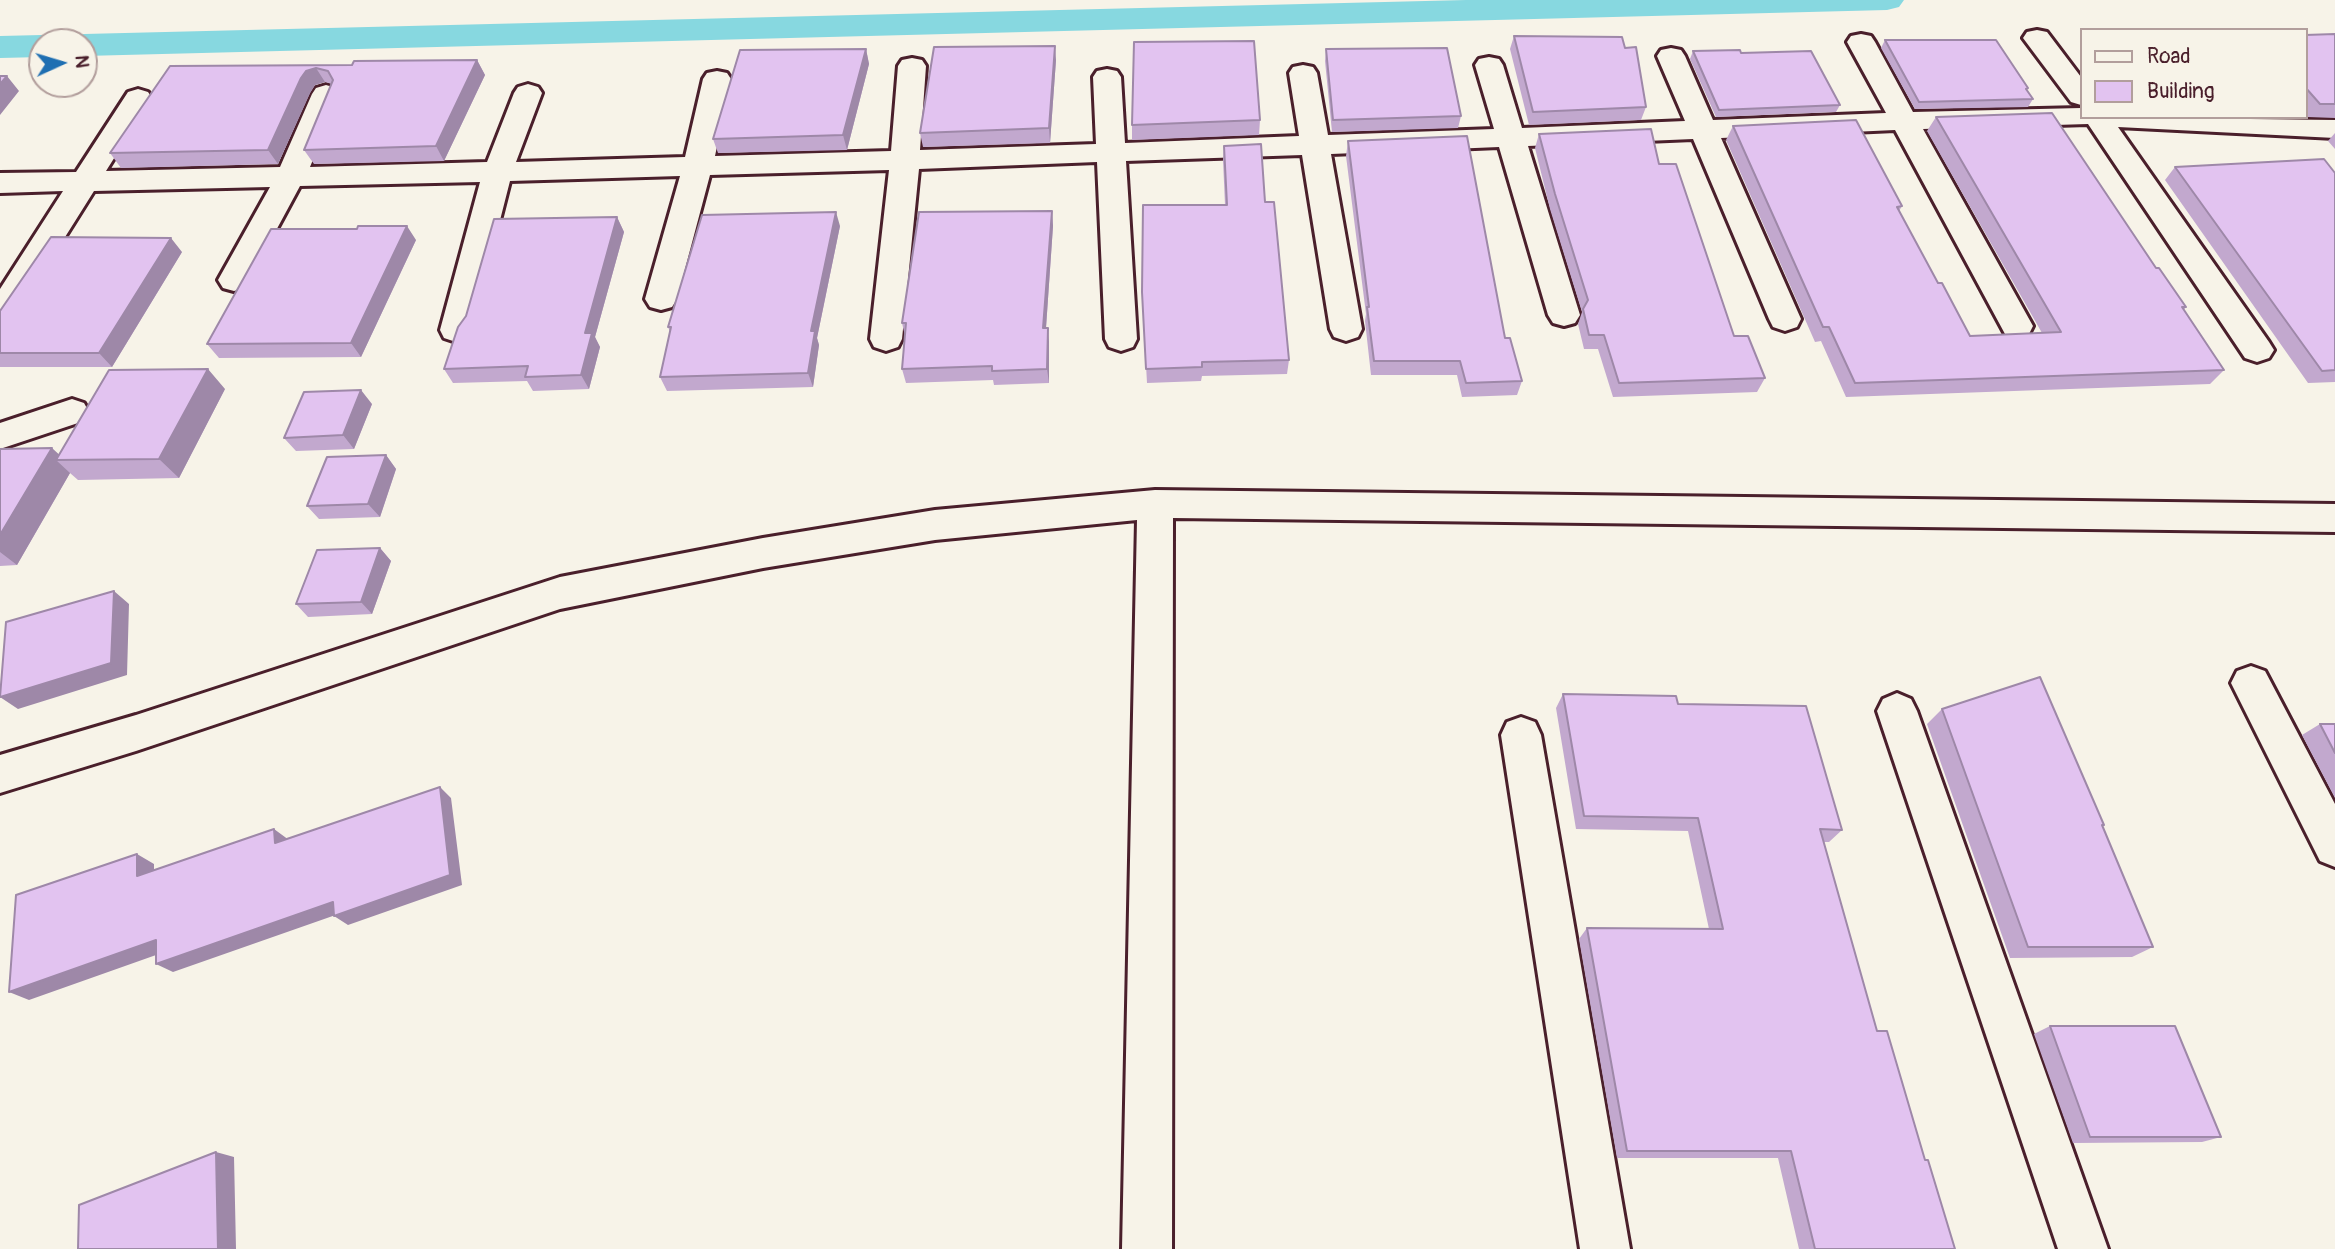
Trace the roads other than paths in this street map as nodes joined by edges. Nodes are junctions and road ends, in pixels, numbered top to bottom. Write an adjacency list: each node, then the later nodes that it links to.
1 (2037, 38): 11 (street)
2 (1861, 43): 16 (street)
3 (1671, 56): 18 (street)
4 (1489, 65): 20 (street)
5 (912, 66): 23 (street)
6 (1303, 73): 21 (street)
7 (1107, 77): 22 (street)
8 (717, 79): 25 (street)
9 (528, 93): 26 (street)
10 (327, 94): 27 (street)
11 (2080, 95)
12 (138, 98): 28 (street)
13 (2080, 117): 16 (street)
14 (2098, 119): 40 (street)
15 (2166, 119): 17 (street)
16 (1904, 121): 18 (street); 35 (street)
17 (2292, 123): 19 (street); 24 (street)
18 (1702, 128): 20 (street); 34 (street)
19 (2335, 129)
20 (1511, 136): 21 (street); 33 (street)
21 (1315, 144): 22 (street); 36 (street)
22 (1111, 151): 23 (street); 39 (street)
23 (905, 158): 25 (street); 38 (street)
24 (2320, 158)
25 (698, 165): 26 (street); 31 (street)
26 (498, 170): 27 (street); 37 (street)
27 (290, 178): 28 (street); 30 (street)
28 (85, 182): 29 (street); 32 (street)
29 (0, 183)
30 (234, 280)
31 (661, 299)
32 (0, 315)
33 (1564, 315)
34 (1785, 319)
35 (2017, 326)
36 (1346, 329)
37 (456, 330)
38 (886, 339)
39 (1121, 339)
40 (2257, 350)
41 (72, 412): 42 (street)
42 (0, 436)
43 (1154, 504): 44 (street); 48 (street); 50 (street)
44 (2335, 518)
45 (2251, 683): 49 (street)
46 (1896, 711): 52 (street)
47 (1521, 735): 51 (street)
48 (0, 775)
49 (2335, 847)
50 (1147, 1249)
51 (1605, 1249)
52 (2083, 1249)

